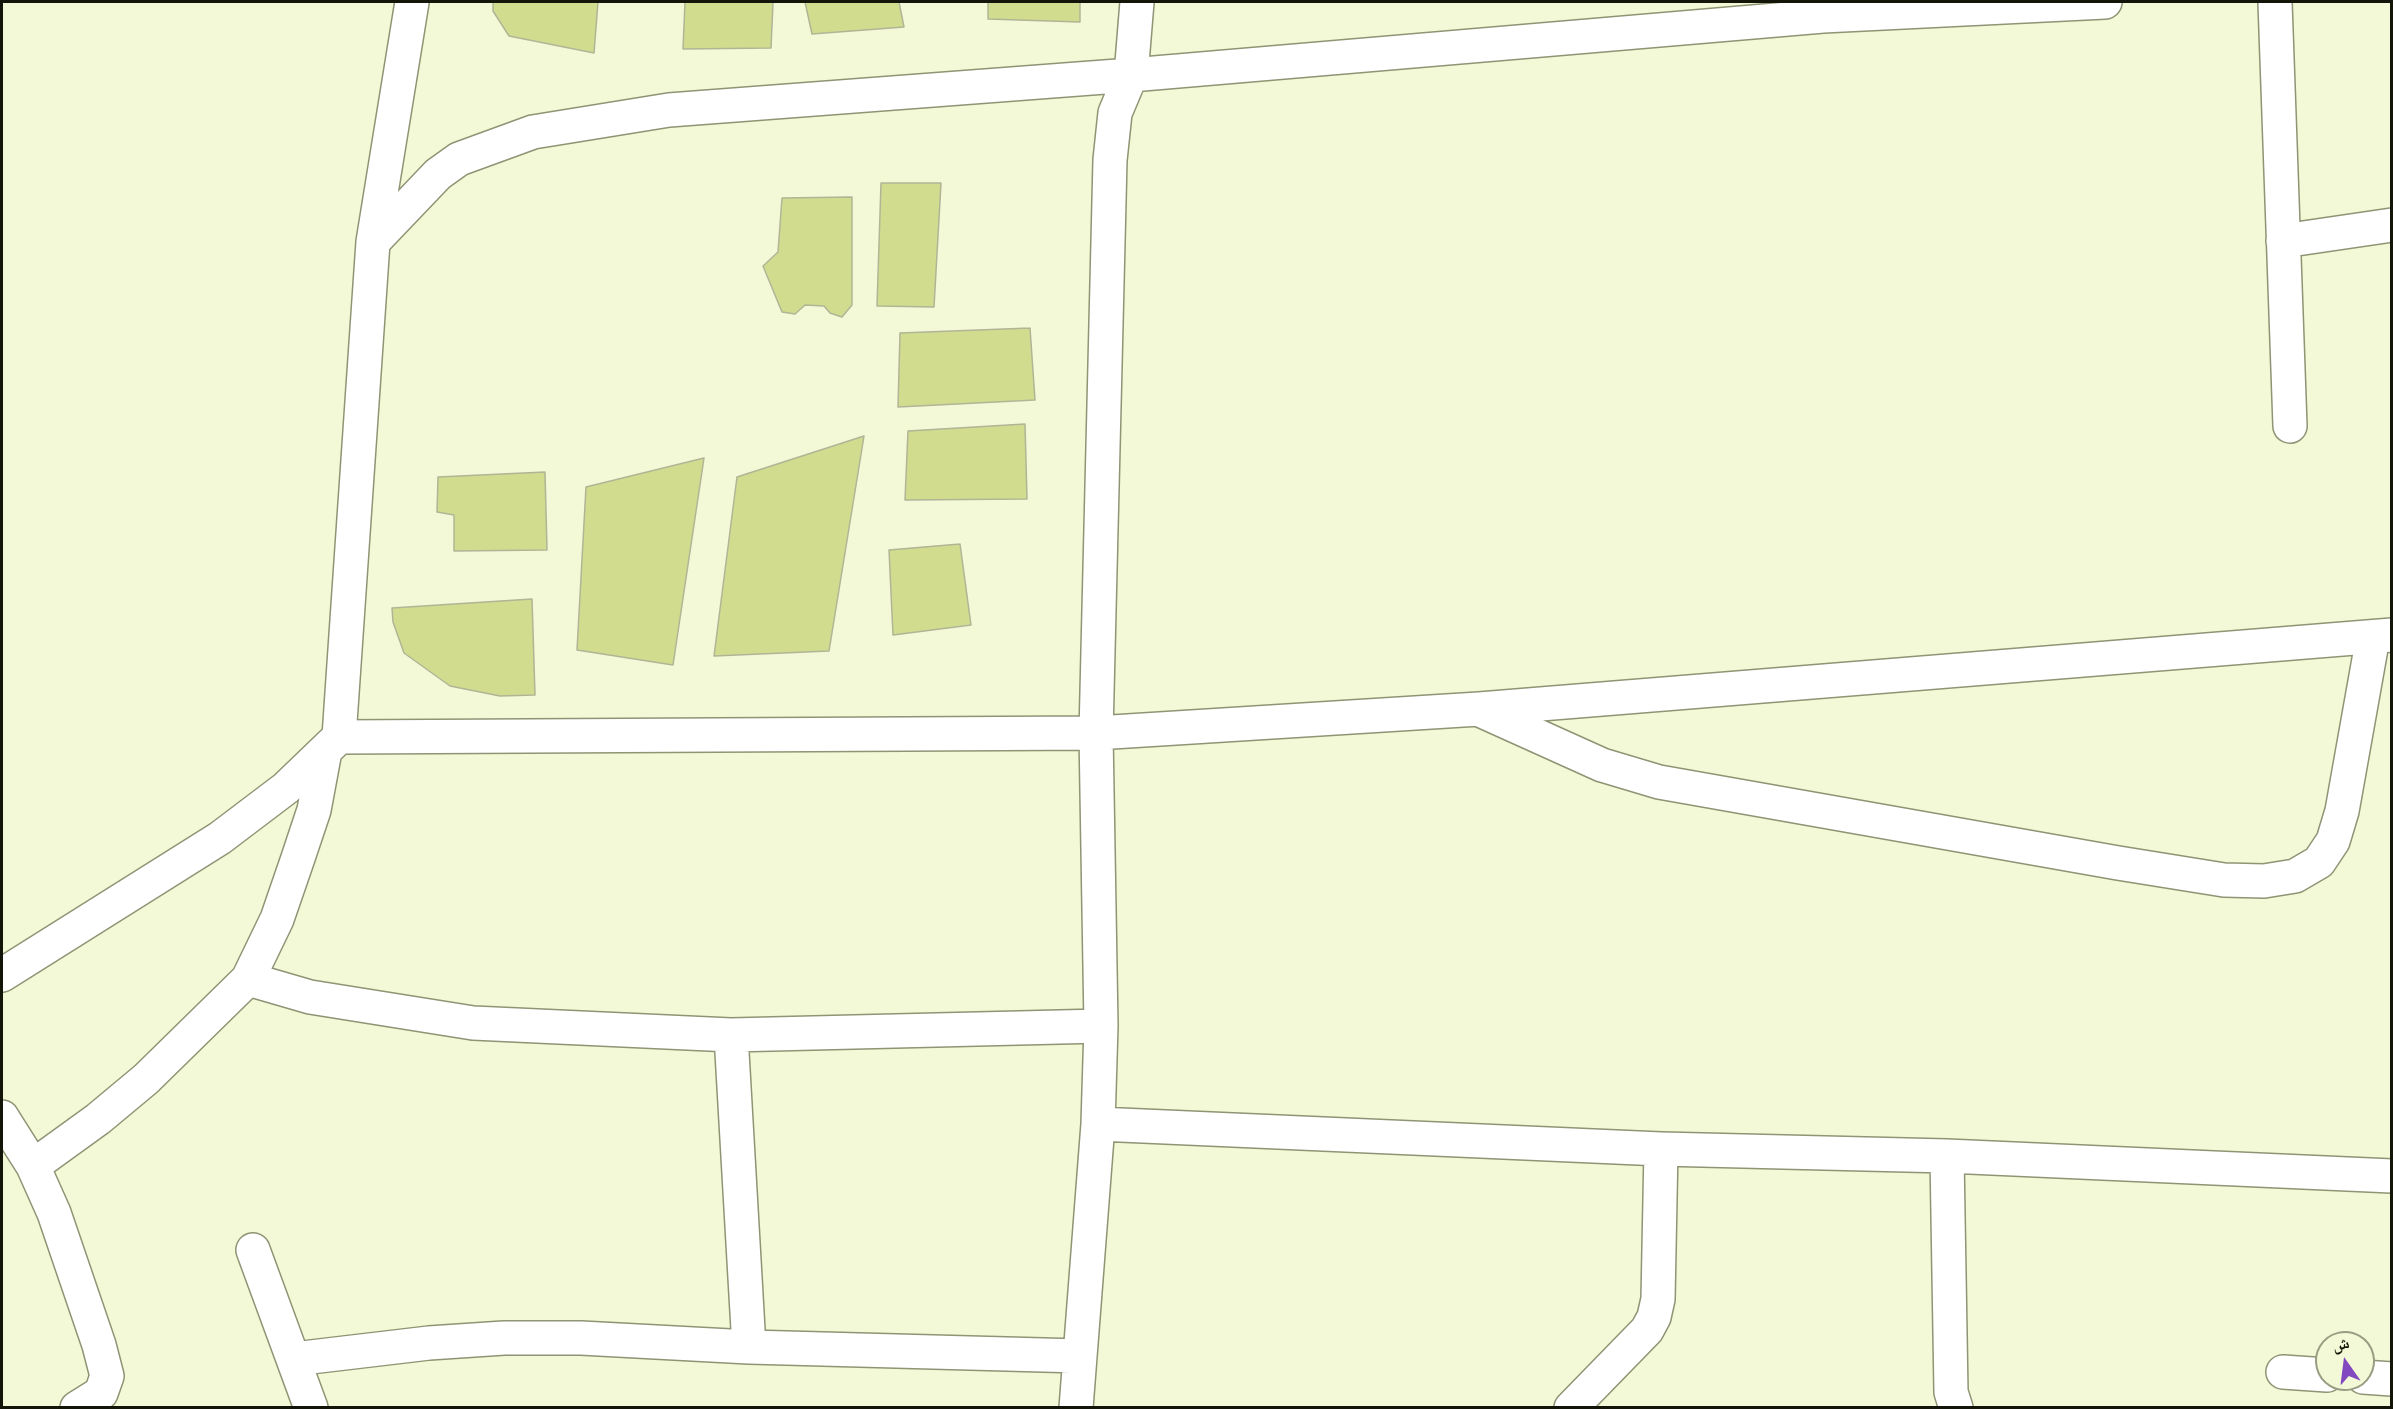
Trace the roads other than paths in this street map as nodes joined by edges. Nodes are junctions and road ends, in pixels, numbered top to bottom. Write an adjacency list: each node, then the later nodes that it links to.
1 (412, 2): 9 (street)
2 (1137, 2): 6 (street)
3 (2105, 2): 5 (street)
4 (2275, 2): 8 (street)
5 (1823, 9): 6 (street)
6 (1131, 75): 9 (street); 13 (street)
7 (2391, 225): 8 (street)
8 (2283, 241): 10 (street)
9 (373, 242): 14 (street)
10 (2290, 426)
11 (2382, 636): 12 (street); 12 (street)
12 (1479, 709): 13 (street)
13 (1096, 733): 14 (street); 17 (street)
14 (332, 744): 15 (street); 16 (street)
15 (2, 975)
16 (248, 979): 18 (street); 23 (street)
17 (1101, 1026): 18 (street); 20 (street)
18 (731, 1035): 26 (street)
19 (2, 1117): 23 (street)
20 (1098, 1124): 21 (street); 27 (street)
21 (1661, 1149): 22 (street); 36 (street)
22 (1947, 1156): 24 (street); 37 (street)
23 (33, 1166): 33 (street)
24 (2391, 1176)
25 (253, 1250): 28 (street)
26 (750, 1347): 27 (street); 28 (street)
27 (1080, 1356): 35 (street)
28 (294, 1359): 34 (street)
29 (2283, 1372): 30 (street)
30 (2315, 1374)
31 (2375, 1378): 32 (street)
32 (2391, 1379)
33 (77, 1407)
34 (311, 1407)
35 (1076, 1407)
36 (1570, 1407)
37 (1956, 1407)

